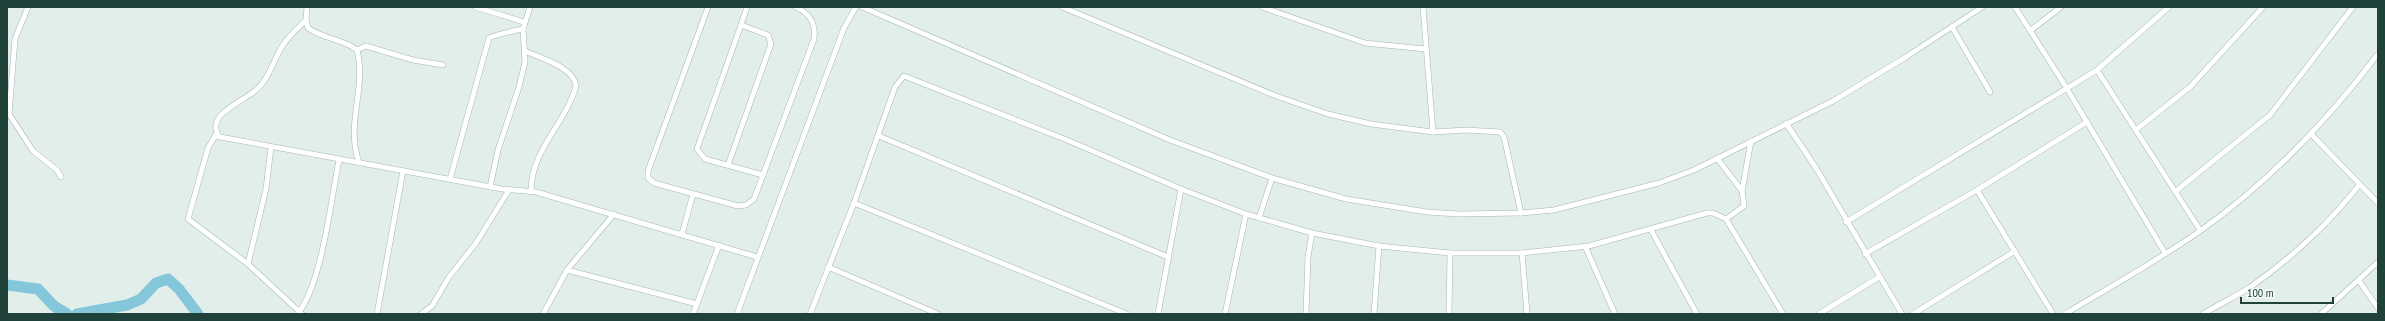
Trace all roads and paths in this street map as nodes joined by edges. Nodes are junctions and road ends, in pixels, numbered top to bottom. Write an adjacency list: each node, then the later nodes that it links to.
1 (28, 7): 48 (street)
2 (307, 7): 19 (street)
3 (475, 7): 20 (street)
4 (530, 7): 20 (street)
5 (708, 7): 59 (street)
6 (747, 7): 21 (street)
7 (795, 7): 47 (street)
8 (856, 7): 81 (street)
9 (862, 7): 49 (street)
10 (1062, 7): 36 (street)
11 (1262, 7): 25 (street)
12 (1423, 7): 25 (street)
13 (1982, 7): 22 (street)
14 (2015, 7): 24 (street)
15 (2061, 7): 24 (street)
16 (2169, 7): 30 (street)
17 (2263, 7): 35 (street)
18 (2354, 7): 58 (street)
19 (306, 20): 26 (street); 38 (street)
20 (524, 22): 23 (street)
21 (741, 25): 45 (street); 45 (street)
22 (1952, 27): 32 (street); 34 (street)
23 (523, 29): 27 (street); 50 (street)
24 (2031, 30): 31 (street)
25 (1425, 49): 36 (street)
26 (357, 50): 29 (street); 44 (street)
27 (525, 51): 52 (street); 56 (street)
28 (2378, 54): 37 (street)
29 (443, 66)
30 (2097, 70): 31 (street); 35 (street)
31 (2066, 87): 33 (street); 67 (street)
32 (1990, 92)
33 (2087, 122): 55 (street); 78 (street)
34 (1786, 124): 40 (street); 67 (street)
35 (2137, 129): 58 (street)
36 (1433, 132): 62 (street)
37 (2310, 134): 51 (street); 69 (street)
38 (218, 135): 41 (street); 83 (street)
39 (879, 136): 53 (street); 60 (street); 80 (street)
40 (1751, 141): 42 (street); 57 (street)
41 (271, 148): 43 (street); 83 (street)
42 (1717, 158): 57 (street); 62 (street)
43 (339, 160): 44 (street); 90 (street)
44 (359, 162): 46 (street)
45 (728, 165): 47 (street)
46 (403, 171): 50 (street); 91 (street)
47 (763, 175): 59 (street)
48 (61, 177)
49 (1272, 178): 62 (street); 65 (street)
50 (450, 179): 52 (street)
51 (2359, 185): 61 (street); 113 (street)
52 (490, 186): 54 (street)
53 (1181, 189): 64 (street); 80 (street)
54 (509, 190): 56 (street); 92 (street)
55 (1977, 190): 75 (street); 79 (street)
56 (531, 191): 63 (street)
57 (1742, 191): 66 (street)
58 (2176, 191): 69 (street)
59 (693, 194): 71 (street)
60 (854, 203): 84 (street); 98 (street)
61 (2378, 203)
62 (1521, 213)
63 (614, 214): 71 (street); 85 (street)
64 (1246, 214): 65 (street); 100 (street)
65 (1259, 218): 70 (street)
66 (1726, 219): 68 (street); 107 (street)
67 (1846, 222): 79 (street)
68 (1651, 230): 74 (street); 106 (street)
69 (2200, 230): 78 (street)
70 (1312, 233): 73 (street); 101 (street)
71 (682, 234): 72 (street)
72 (719, 245): 81 (street); 88 (street)
73 (1379, 246): 76 (street); 102 (street)
74 (1585, 246): 77 (street); 105 (street)
75 (2015, 251): 110 (street); 111 (street)
76 (1450, 253): 77 (street); 103 (street)
77 (1522, 253): 104 (street)
78 (2165, 253): 112 (street)
79 (1865, 254): 86 (street)
80 (1168, 256): 99 (street)
81 (757, 257): 95 (street)
82 (2378, 262): 87 (street)
83 (248, 264): 90 (street)
84 (828, 267): 96 (street); 97 (street)
85 (567, 270): 88 (street); 93 (street)
86 (1879, 277): 108 (street); 109 (street)
87 (2359, 281): 89 (street); 114 (street)
88 (697, 304): 94 (street)
89 (2378, 308)
90 (301, 313)
91 (377, 314)
92 (421, 314)
93 (543, 314)
94 (693, 314)
95 (737, 314)
96 (810, 314)
97 (938, 314)
98 (1127, 314)
99 (1158, 314)
100 (1225, 314)
101 (1306, 314)
102 (1374, 314)
103 (1449, 314)
104 (1528, 314)
105 (1615, 314)
106 (1697, 314)
107 (1783, 314)
108 (1819, 314)
109 (1902, 314)
110 (1913, 314)
111 (2053, 314)
112 (2065, 314)
113 (2203, 314)
114 (2321, 314)

